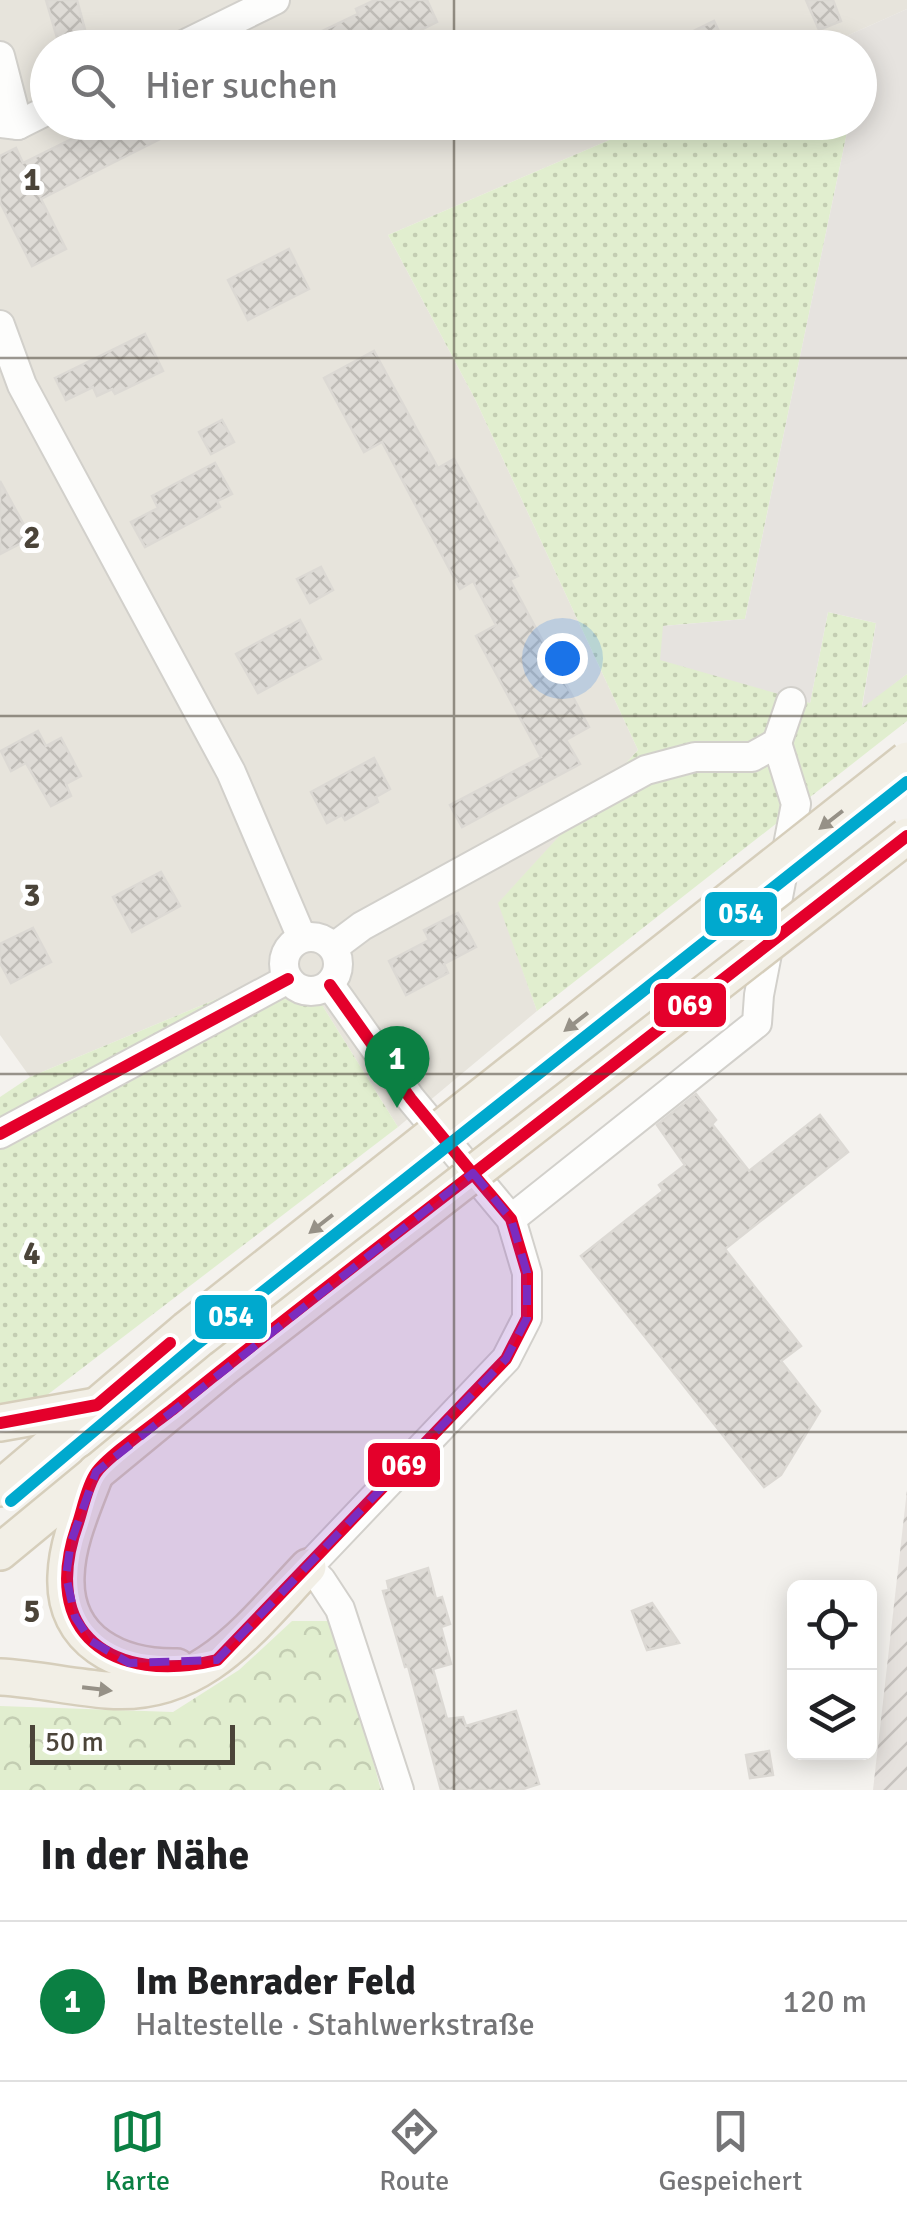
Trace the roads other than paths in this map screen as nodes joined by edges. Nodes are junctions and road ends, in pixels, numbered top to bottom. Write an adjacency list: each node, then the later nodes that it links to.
1 (275, 0): 2 (street)
2 (214, 30)
3 (0, 56): 4 (street)
4 (9, 124)
5 (0, 325): 6 (street)
6 (11, 390): 11 (street)
7 (791, 702): 8 (street)
8 (777, 743): 12 (street); 16 (street)
9 (907, 760): 17 (main road, one-way to 17, bridge)
10 (907, 836): 19 (main road, bridge)
11 (302, 938): 12 (street); 13 (street)
12 (334, 947): 14 (street)
13 (288, 979): 14 (street); 15 (street)
14 (330, 985): 16 (street)
15 (0, 1134)
16 (511, 1219): 22 (street)
17 (96, 1405): 18 (main road); 20 (main road)
18 (0, 1424)
19 (96, 1472): 21 (main road); 23 (main road)
20 (0, 1488)
21 (0, 1552)
22 (308, 1567): 23 (main road); 25 (street)
23 (217, 1660): 24 (main road, one-way to 23)
24 (0, 1677)
25 (390, 1782)

